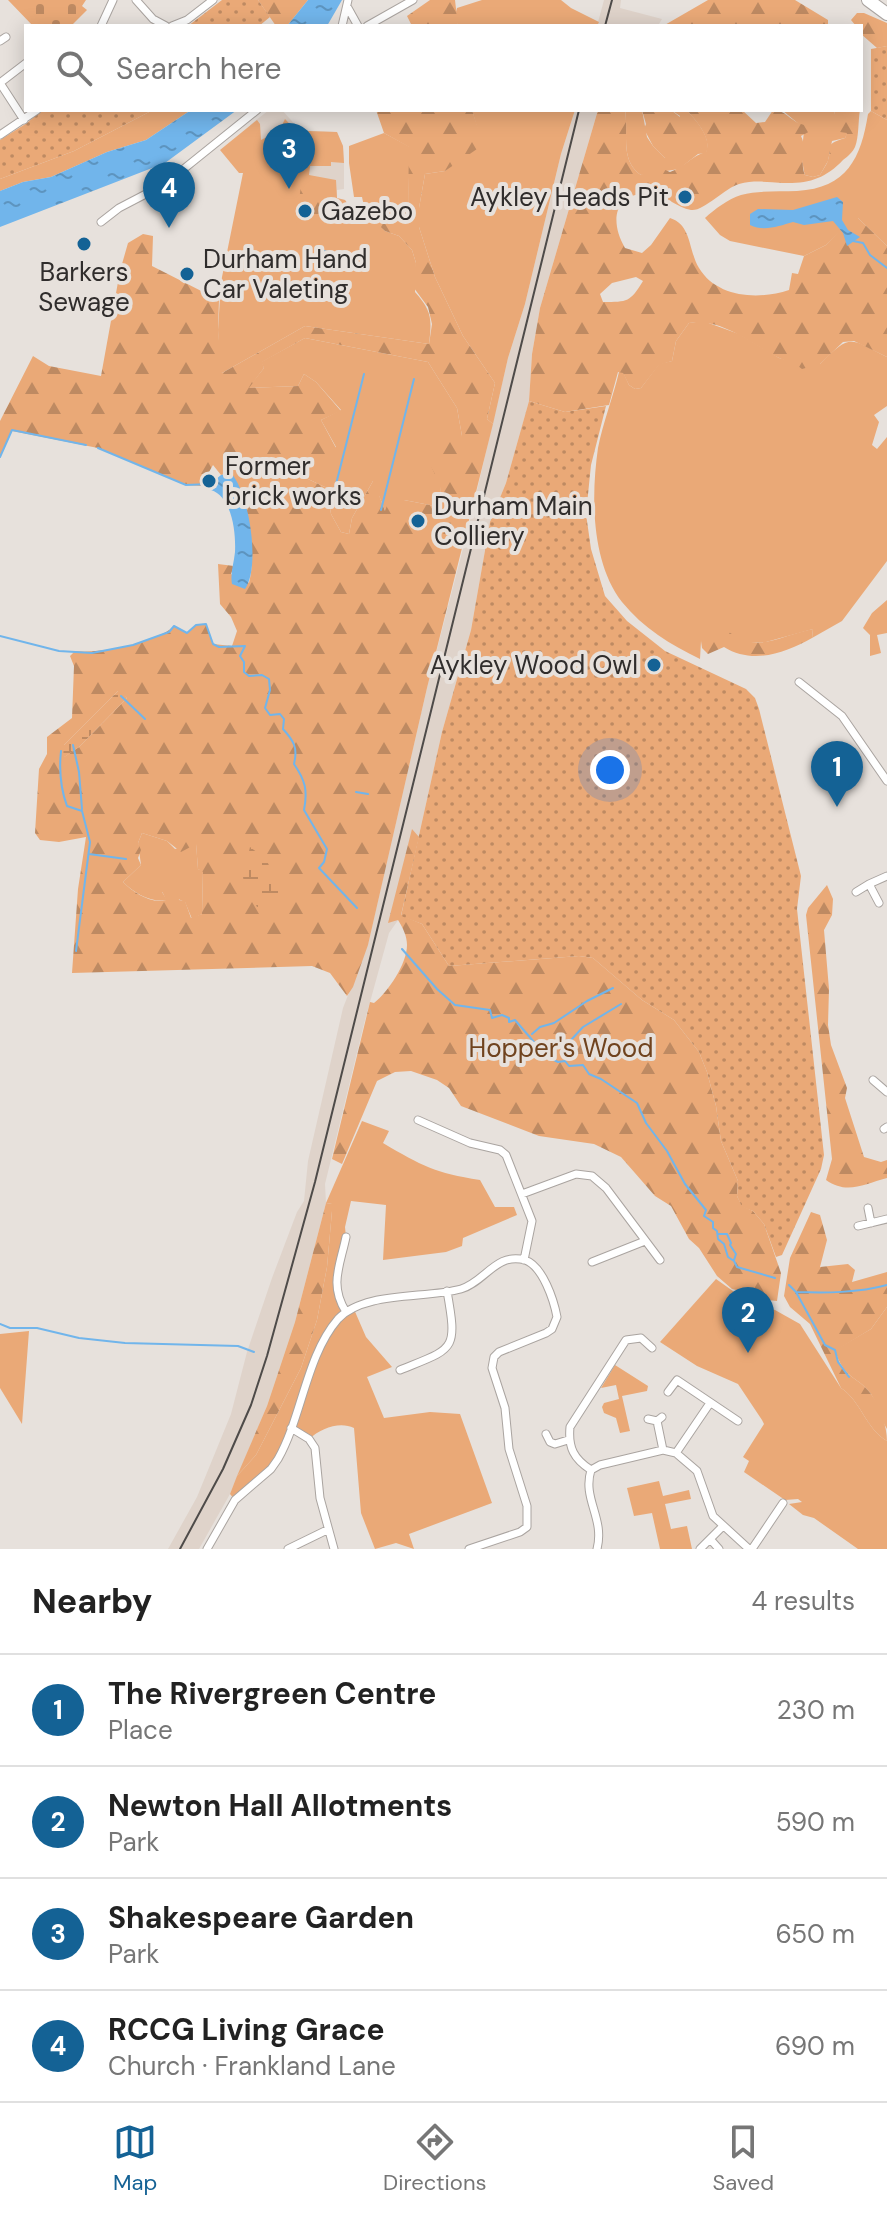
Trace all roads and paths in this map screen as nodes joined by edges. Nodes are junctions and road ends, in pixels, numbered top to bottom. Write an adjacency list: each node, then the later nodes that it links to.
1 (113, 0): 8 (street)
2 (136, 0): 9 (street)
3 (213, 0): 10 (street)
4 (413, 0): 13 (street)
5 (868, 0): 7 (highway)
6 (348, 3): 11 (street); 12 (street)
7 (887, 14)
8 (102, 24)
9 (162, 24)
10 (177, 24)
11 (343, 24)
12 (356, 24)
13 (371, 24)
14 (24, 65): 15 (street)
15 (0, 83): 18 (street)
16 (34, 112): 18 (street)
17 (255, 112): 20 (street)
18 (24, 120): 19 (street)
19 (0, 135)
20 (101, 222)
21 (799, 682): 22 (street)
22 (887, 781)
23 (887, 876): 24 (street)
24 (869, 884): 25 (street); 26 (street)
25 (856, 892)
26 (879, 903)
27 (873, 1080): 28 (street)
28 (887, 1092)
29 (418, 1120): 30 (street)
30 (522, 1194): 36 (street); 37 (street)
31 (868, 1208): 33 (street)
32 (887, 1219): 33 (street)
33 (871, 1223): 34 (street)
34 (858, 1226)
35 (346, 1237): 41 (street)
36 (645, 1241): 38 (street); 39 (street)
37 (524, 1260): 40 (street); 61 (street)
38 (660, 1260)
39 (592, 1262)
40 (447, 1291): 41 (street); 43 (street)
41 (346, 1312): 48 (street)
42 (652, 1348): 50 (street)
43 (400, 1370)
44 (668, 1392): 45 (street)
45 (710, 1403): 47 (street); 52 (street)
46 (655, 1419): 51 (street)
47 (738, 1421)
48 (291, 1428): 56 (street); 58 (street)
49 (546, 1434): 50 (street)
50 (568, 1440): 53 (street)
51 (663, 1450): 52 (street); 53 (street)
52 (676, 1453): 55 (street)
53 (591, 1470): 62 (street)
54 (783, 1503): 65 (street)
55 (723, 1526): 57 (street); 65 (street)
56 (327, 1530): 59 (street); 60 (street)
57 (711, 1540): 63 (street); 64 (street)
58 (207, 1549)
59 (288, 1549)
60 (334, 1549)
61 (469, 1549)
62 (597, 1549)
63 (700, 1549)
64 (719, 1549)
65 (751, 1549)

